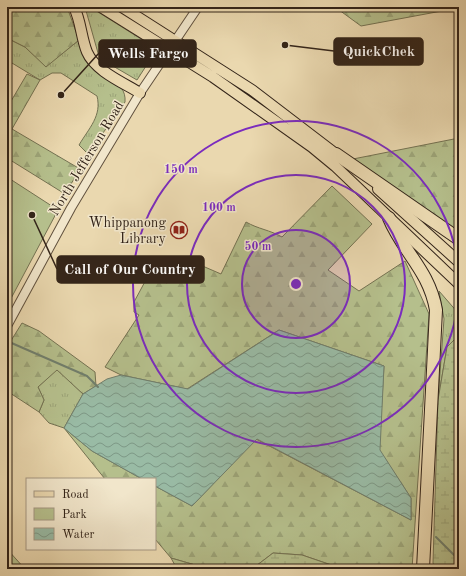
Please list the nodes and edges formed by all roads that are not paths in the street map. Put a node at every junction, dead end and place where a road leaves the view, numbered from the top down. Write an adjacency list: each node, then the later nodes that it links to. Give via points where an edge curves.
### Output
1 (74, 7): 8 (main road, via 91,59)
2 (102, 7): 7 (main road)
3 (122, 7): 6 (main road)
4 (129, 7): 6 (main road)
5 (198, 7): 7 (street, North Jefferson Road)
6 (158, 30): 7 (main road)
7 (173, 45): 8 (street, North Jefferson Road); 9 (main road, via 252,90); 10 (main road, via 335,166)
8 (140, 93): 14 (street, North Jefferson Road, via 56,234)
9 (336, 154): 11 (highway); 12 (main road)
10 (389, 218): 13 (main road); 15 (highway, via 425,277 436,310)
11 (459, 240)
12 (459, 262)
13 (459, 284)
14 (7, 326)
15 (422, 569)

